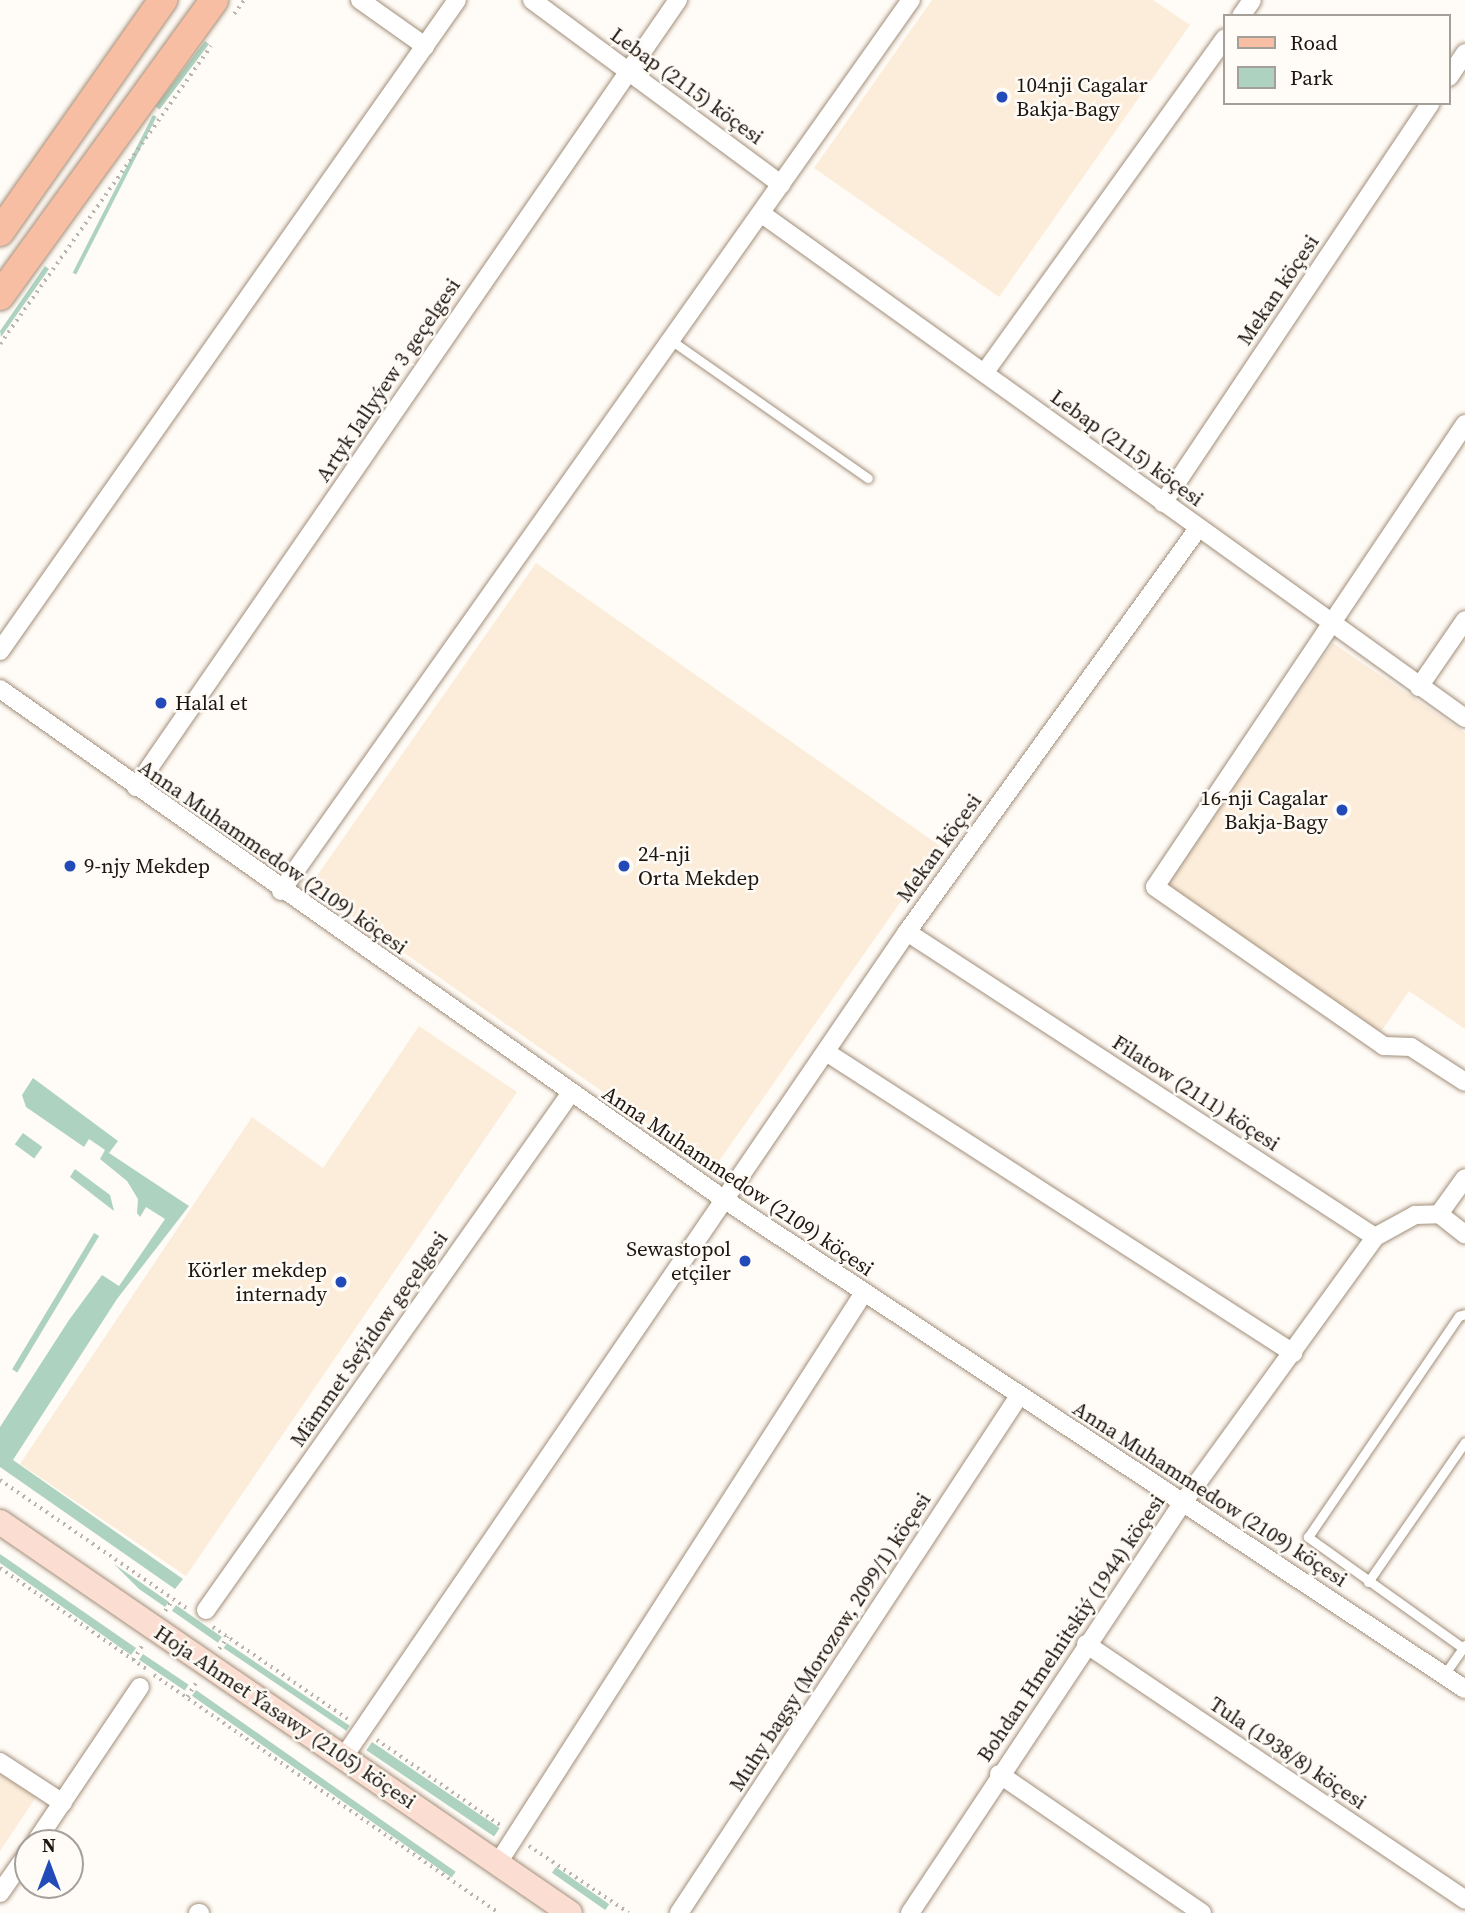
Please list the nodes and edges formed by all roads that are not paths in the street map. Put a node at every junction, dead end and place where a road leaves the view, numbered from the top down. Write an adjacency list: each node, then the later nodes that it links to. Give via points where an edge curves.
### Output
1 (163, 0): 16 (main road)
2 (360, 0): 9 (street)
3 (457, 0): 9 (street)
4 (532, 0): 11 (street, Lebap (2115) köçesi)
5 (678, 0): 11 (street, Artyk Jallyýew 3 geçelgesi)
6 (911, 0): 14 (street)
7 (221, 11): 17 (main road)
8 (1224, 39): 19 (street)
9 (425, 46): 26 (street)
10 (1465, 53): 12 (street)
11 (627, 71): 14 (street, Lebap (2115) köçesi); 30 (street, Artyk Jallyýew 3 geçelgesi)
12 (1451, 74)
13 (1430, 105): 22 (street, Mekan köçesi)
14 (781, 184): 15 (street)
15 (762, 214): 18 (street); 19 (street, Lebap (2115) köçesi)
16 (0, 232)
17 (0, 296)
18 (672, 341): 21 (lane); 31 (street)
19 (985, 372): 22 (street, Lebap (2115) köçesi)
20 (1465, 424): 25 (street)
21 (868, 478)
22 (1163, 503): 23 (street, Lebap (2115) köçesi)
23 (1198, 529): 25 (street, Lebap (2115) köçesi); 32 (street, Mekan köçesi)
24 (1465, 620): 27 (street)
25 (1328, 625): 27 (street, Lebap (2115) köçesi); 34 (street, via 1155,887 1384,1046 1411,1047)
26 (0, 651)
27 (1419, 687): 29 (street, Lebap (2115) köçesi)
28 (0, 689): 30 (street, Anna Muhammedow (2109) köçesi)
29 (1465, 718)
30 (136, 787): 31 (street, Anna Muhammedow (2109) köçesi)
31 (281, 891): 35 (street, Anna Muhammedow (2109) köçesi)
32 (907, 932): 33 (street, Mekan köçesi); 40 (street, Filatow (2111) köçesi)
33 (826, 1052): 37 (street, Mekan köçesi); 43 (street)
34 (1465, 1082)
35 (570, 1094): 37 (street, Anna Muhammedow (2109) köçesi); 49 (street, Mämmet Seýidow geçelgesi)
36 (1465, 1178): 38 (street)
37 (724, 1200): 41 (street, Anna Muhammedow (2109) köçesi); 55 (street, Mekan köçesi)
38 (1439, 1214): 39 (street); 40 (street, via 1415,1215 1392,1223)
39 (1465, 1234)
40 (1375, 1237): 43 (street, Bohdan Hmelnitskiý (1944) köçesi)
41 (863, 1294): 44 (street, Anna Muhammedow (2109) köçesi); 60 (street)
42 (1465, 1314): 48 (lane, via 1459,1316 1308,1531 1310,1541)
43 (1293, 1353): 46 (street, Bohdan Hmelnitskiý (1944) köçesi)
44 (1019, 1396): 46 (street, Anna Muhammedow (2109) köçesi); 65 (street, Muhy bagşy (Morozow, 2099/1) köçesi)
45 (1465, 1441): 48 (lane)
46 (1182, 1504): 50 (street, Bohdan Hmelnitskiý (1944) köçesi); 52 (street, Anna Muhammedow (2109) köçesi)
47 (0, 1522): 55 (street, Hoja Ahmet Ýasawy (2105) köçesi)
48 (1368, 1582): 51 (lane)
49 (202, 1616)
50 (1086, 1644): 57 (street, Bohdan Hmelnitskiý (1944) köçesi); 63 (street, Tula (1938/8) köçesi)
51 (1464, 1646): 52 (lane)
52 (1444, 1675): 54 (street, Anna Muhammedow (2109) köçesi)
53 (140, 1688): 58 (street)
54 (1465, 1689)
55 (345, 1755): 60 (street, Hoja Ahmet Ýasawy (2105) köçesi)
56 (0, 1762): 58 (street)
57 (999, 1774): 66 (street, Bohdan Hmelnitskiý (1944) köçesi); 67 (street)
58 (63, 1803): 59 (street)
59 (45, 1829)
60 (498, 1863): 64 (street, Hoja Ahmet Ýasawy (2105) köçesi)
61 (14, 1873): 62 (street)
62 (0, 1893)
63 (1465, 1900)
64 (570, 1913)
65 (679, 1913)
66 (910, 1913)
67 (1202, 1913)

